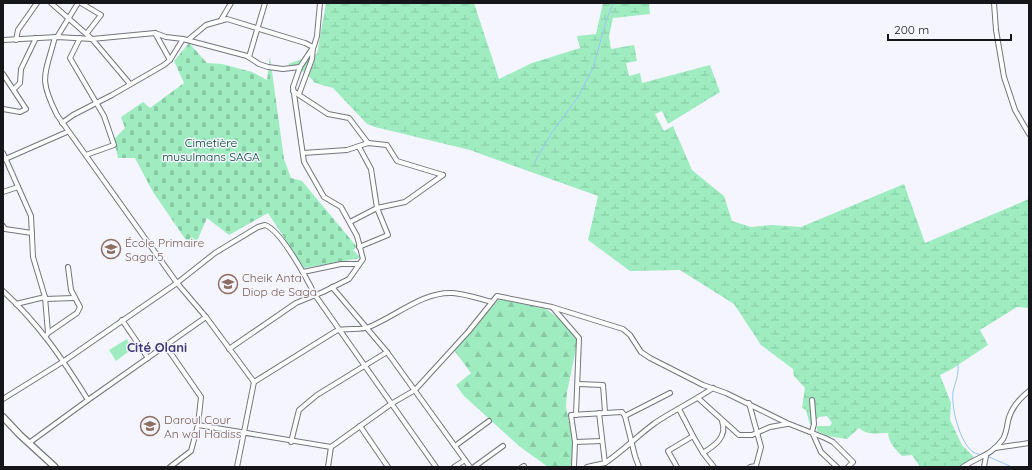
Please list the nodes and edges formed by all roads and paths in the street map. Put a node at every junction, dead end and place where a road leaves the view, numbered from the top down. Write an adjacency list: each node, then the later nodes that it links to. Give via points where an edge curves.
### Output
1 (37, 3): 21 (street, via 18,30)
2 (51, 3): 9 (street)
3 (78, 3): 10 (street)
4 (81, 3): 14 (street, via 101,15)
5 (231, 3): 11 (street)
6 (265, 3): 12 (street)
7 (320, 3): 23 (street, via 317,36)
8 (994, 3): 36 (street, via 1004,77 1015,110)
9 (56, 5): 10 (street)
10 (68, 19): 14 (street); 15 (street)
11 (220, 21): 12 (street, via 227,19); 22 (street, via 206,25)
12 (258, 29): 23 (street, via 296,39); 24 (street)
13 (155, 33): 18 (street); 19 (street); 25 (street)
14 (87, 34): 18 (street)
15 (56, 37): 16 (street); 17 (street); 34 (street, via 45,70 44,86)
16 (36, 38): 21 (street); 29 (street, via 22,65 20,83)
17 (80, 38): 18 (street); 32 (street, via 70,58)
18 (92, 39): 28 (street)
19 (183, 39): 22 (street); 25 (street)
20 (3, 40): 21 (street)
21 (16, 40)
22 (188, 40): 24 (street)
23 (313, 47): 26 (street); 31 (street, via 312,59)
24 (248, 58): 26 (street, via 276,68)
25 (170, 60): 28 (street)
26 (300, 67): 30 (street)
27 (3, 74): 29 (street)
28 (130, 84): 32 (street)
29 (14, 89): 33 (street, via 26,109 20,112)
30 (293, 91): 31 (street); 39 (street)
31 (299, 94): 37 (street, via 328,114 349,118)
32 (96, 103): 34 (street); 41 (street, via 107,123 114,145)
33 (3, 109)
34 (62, 123): 35 (street)
35 (67, 132): 41 (street); 42 (street)
36 (1029, 134)
37 (368, 143): 38 (street); 45 (street, via 387,145 397,161 443,175 405,202)
38 (359, 147): 39 (street); 45 (street, via 370,169)
39 (303, 152): 46 (street, via 304,162 316,185 324,196 341,207)
40 (3, 153): 42 (street)
41 (86, 155): 53 (street)
42 (4, 160): 43 (street)
43 (18, 187): 44 (street); 48 (street, via 32,216)
44 (3, 192)
45 (377, 208): 46 (street); 49 (street, via 388,234)
46 (350, 222): 49 (street)
47 (4, 228): 48 (street)
48 (32, 233): 57 (street, via 34,261)
49 (359, 247): 50 (street, via 363,256)
50 (358, 264): 52 (street, via 341,264); 54 (street, via 349,279)
51 (68, 267): 58 (street)
52 (302, 272): 53 (street, via 276,232 263,225 215,253); 56 (street)
53 (177, 283): 62 (street); 63 (street)
54 (332, 287): 56 (street); 64 (street)
55 (3, 291): 60 (street)
56 (315, 295): 65 (street); 68 (street, via 296,303)
57 (45, 298): 58 (street); 60 (street); 66 (street)
58 (74, 298): 66 (street, via 79,304 79,311)
59 (492, 302): 61 (street, via 497,296); 64 (street, via 453,293 436,294); 76 (street)
60 (16, 304): 66 (street)
61 (552, 307): 74 (street, via 579,338); 75 (street, via 623,329 630,334 641,352 691,380)
62 (206, 317): 67 (street); 68 (street)
63 (122, 320): 70 (street); 71 (street)
64 (367, 328): 65 (street); 69 (street)
65 (339, 330): 72 (street); 73 (street)
66 (47, 334): 71 (street)
67 (165, 345): 70 (street); 94 (street, via 201,397)
68 (229, 349): 73 (street)
69 (387, 352): 72 (street); 76 (street)
70 (148, 358): 81 (street)
71 (64, 361): 79 (street); 81 (street)
72 (364, 365): 83 (street); 101 (street, via 315,396 299,410)
73 (254, 382): 97 (street)
74 (578, 384): 86 (street, via 603,385); 88 (street)
75 (713, 388): 80 (street); 84 (street)
76 (415, 390): 83 (street); 106 (street)
77 (1029, 391): 109 (street, via 1019,399 1009,418 1004,437)
78 (670, 393): 89 (street)
79 (3, 398)
80 (698, 398): 85 (street); 92 (street)
81 (88, 400): 104 (street)
82 (812, 400): 96 (street)
83 (391, 404): 95 (street); 119 (street)
84 (749, 404): 93 (street); 98 (street)
85 (679, 409): 99 (street); 103 (street)
86 (605, 412): 87 (street); 89 (street, via 622,412)
87 (599, 413): 88 (street); 100 (street)
88 (576, 415): 102 (street, via 571,415)
89 (626, 416): 103 (street)
90 (3, 417): 104 (main road)
91 (489, 420): 106 (street)
92 (721, 421): 98 (street, via 739,435); 110 (street, via 724,430 720,441)
93 (787, 424): 96 (street); 98 (street, via 770,427)
94 (198, 425): 97 (street); 115 (street, via 191,451)
95 (360, 426): 108 (street); 118 (street)
96 (812, 432): 129 (street, via 821,452); 130 (street, via 833,442 853,462)
97 (244, 433): 101 (street); 116 (street)
98 (757, 433): 128 (street, via 761,447 756,466)
99 (693, 436): 110 (street); 126 (street, via 668,451)
100 (602, 441): 102 (street); 113 (street)
101 (291, 442): 108 (street)
102 (575, 442): 123 (street)
103 (631, 442): 113 (street); 125 (street)
104 (29, 443): 114 (main road)
105 (1029, 443): 109 (street)
106 (455, 446): 112 (street)
107 (503, 446): 122 (street)
108 (331, 447): 117 (street)
109 (995, 448): 111 (street)
110 (703, 453): 127 (street)
111 (986, 456): 131 (street); 132 (street)
112 (465, 460): 120 (street); 121 (street)
113 (605, 463): 124 (street)
114 (55, 467)
115 (170, 467)
116 (237, 467)
117 (328, 467)
118 (388, 467)
119 (436, 467)
120 (454, 467)
121 (470, 467)
122 (474, 467)
123 (574, 467)
124 (587, 467)
125 (639, 467)
126 (677, 467)
127 (714, 467)
128 (750, 467)
129 (837, 467)
130 (848, 467)
131 (963, 467)
132 (984, 467)

